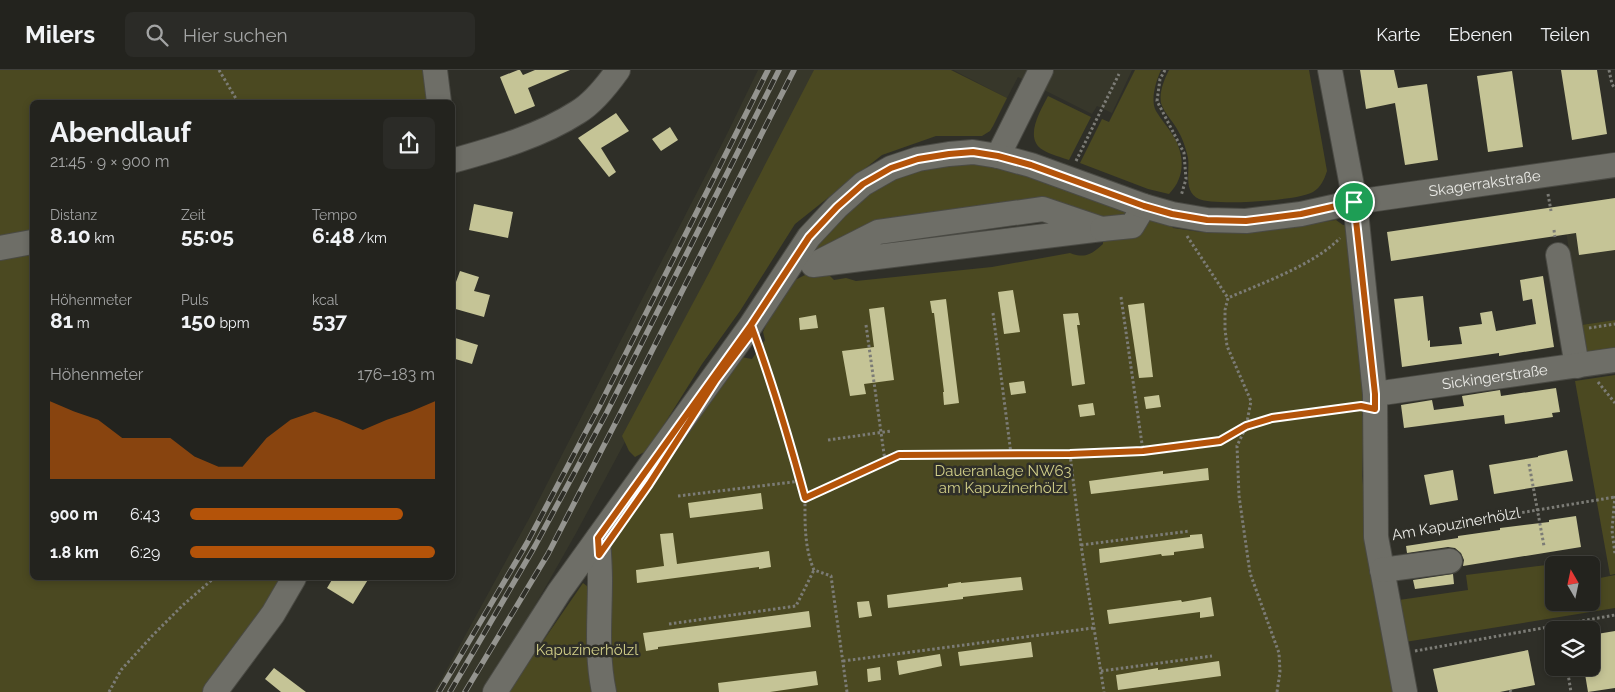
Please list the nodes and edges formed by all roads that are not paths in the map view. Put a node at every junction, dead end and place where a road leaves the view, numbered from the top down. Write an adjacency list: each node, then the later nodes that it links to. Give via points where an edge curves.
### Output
1 (435, 70): 5 (street)
2 (618, 70): 7 (street, via 580,111 544,131)
3 (1041, 70): 6 (street)
4 (1330, 70): 9 (street, Am Kapuzinerhölzl)
5 (439, 100)
6 (998, 156): 10 (street, Skagerrakstraße); 14 (street, Skagerrakstraße, via 973,152 949,154 891,168 863,184 837,207 809,237)
7 (455, 160)
8 (1615, 165): 9 (street, Skagerrakstraße)
9 (1354, 202): 10 (street, Skagerrakstraße, via 1301,214 1246,221 1207,220); 17 (street, Am Kapuzinerhölzl)
10 (1144, 206): 14 (street, via 1132,226 1102,229 1043,210 878,232 813,265)
11 (30, 242): 12 (street)
12 (0, 248)
13 (1558, 255): 16 (street)
14 (788, 269): 18 (street, Skagerrakstraße)
15 (1615, 360): 16 (street, Sickingerstraße)
16 (1577, 366): 17 (street, Sickingerstraße)
17 (1375, 402): 20 (street, Am Kapuzinerhölzl, via 1376,537)
18 (598, 538): 23 (street, Skagerrakstraße); 24 (street, via 598,631)
19 (1450, 561): 20 (street)
20 (1382, 570): 25 (street, Am Kapuzinerhölzl)
21 (293, 580): 22 (street, via 273,614)
22 (215, 692)
23 (495, 692)
24 (604, 692)
25 (1405, 692)

